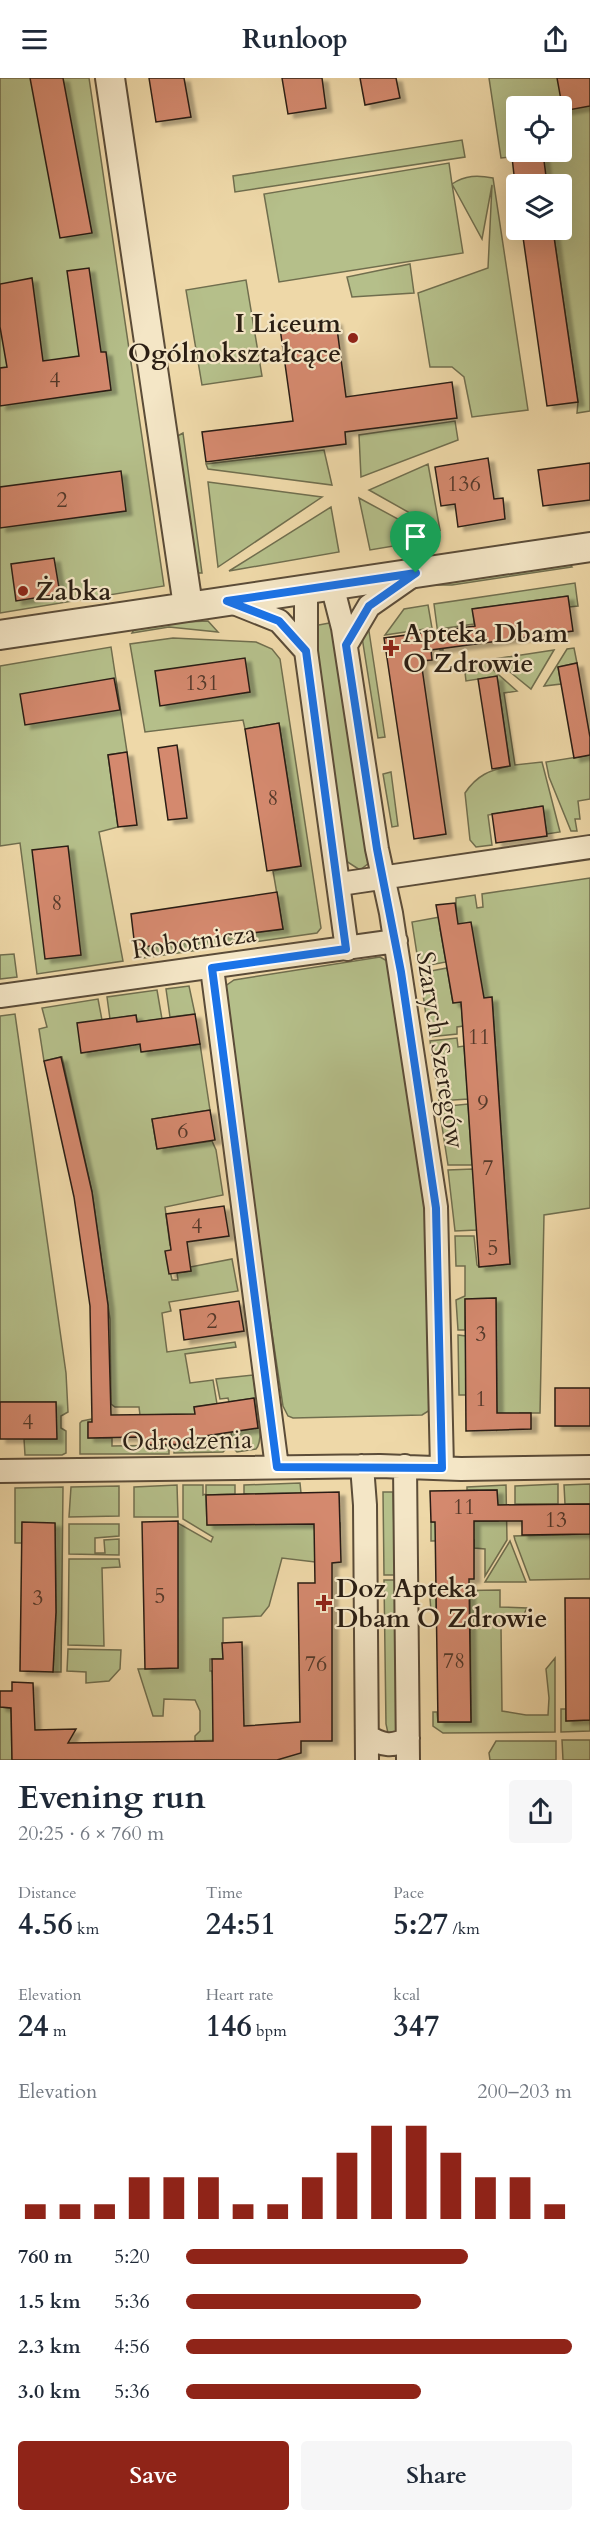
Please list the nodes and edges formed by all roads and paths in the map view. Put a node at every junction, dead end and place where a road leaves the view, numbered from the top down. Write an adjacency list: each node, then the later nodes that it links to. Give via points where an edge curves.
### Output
1 (110, 78): 6 (street)
2 (590, 547): 3 (street)
3 (416, 573): 4 (street); 8 (street, via 369,606)
4 (319, 587): 5 (street); 8 (street, Szarych Szeregów); 9 (street)
5 (227, 601): 6 (street); 9 (street, via 279,621)
6 (188, 606): 7 (street)
7 (0, 635)
8 (346, 645): 11 (street, Szarych Szeregów)
9 (306, 651): 12 (street)
10 (590, 847): 11 (street)
11 (383, 878): 12 (street); 13 (street, Szarych Szeregów)
12 (340, 884): 14 (street)
13 (396, 941): 14 (street, Robotnicza); 21 (street, Szarych Szeregów, via 436,1208)
14 (346, 949): 15 (street, Robotnicza)
15 (212, 968): 16 (street, Robotnicza); 19 (street)
16 (0, 996)
17 (362, 1466): 18 (street, Odrodzenia); 19 (street, Odrodzenia); 23 (street)
18 (405, 1466): 21 (street, Odrodzenia); 24 (street)
19 (277, 1467): 22 (street, Odrodzenia)
20 (590, 1467): 21 (street, Odrodzenia)
21 (442, 1468)
22 (0, 1471)
23 (367, 1736): 24 (street, via 383,1745); 25 (street)
24 (408, 1749)
25 (367, 1760)

